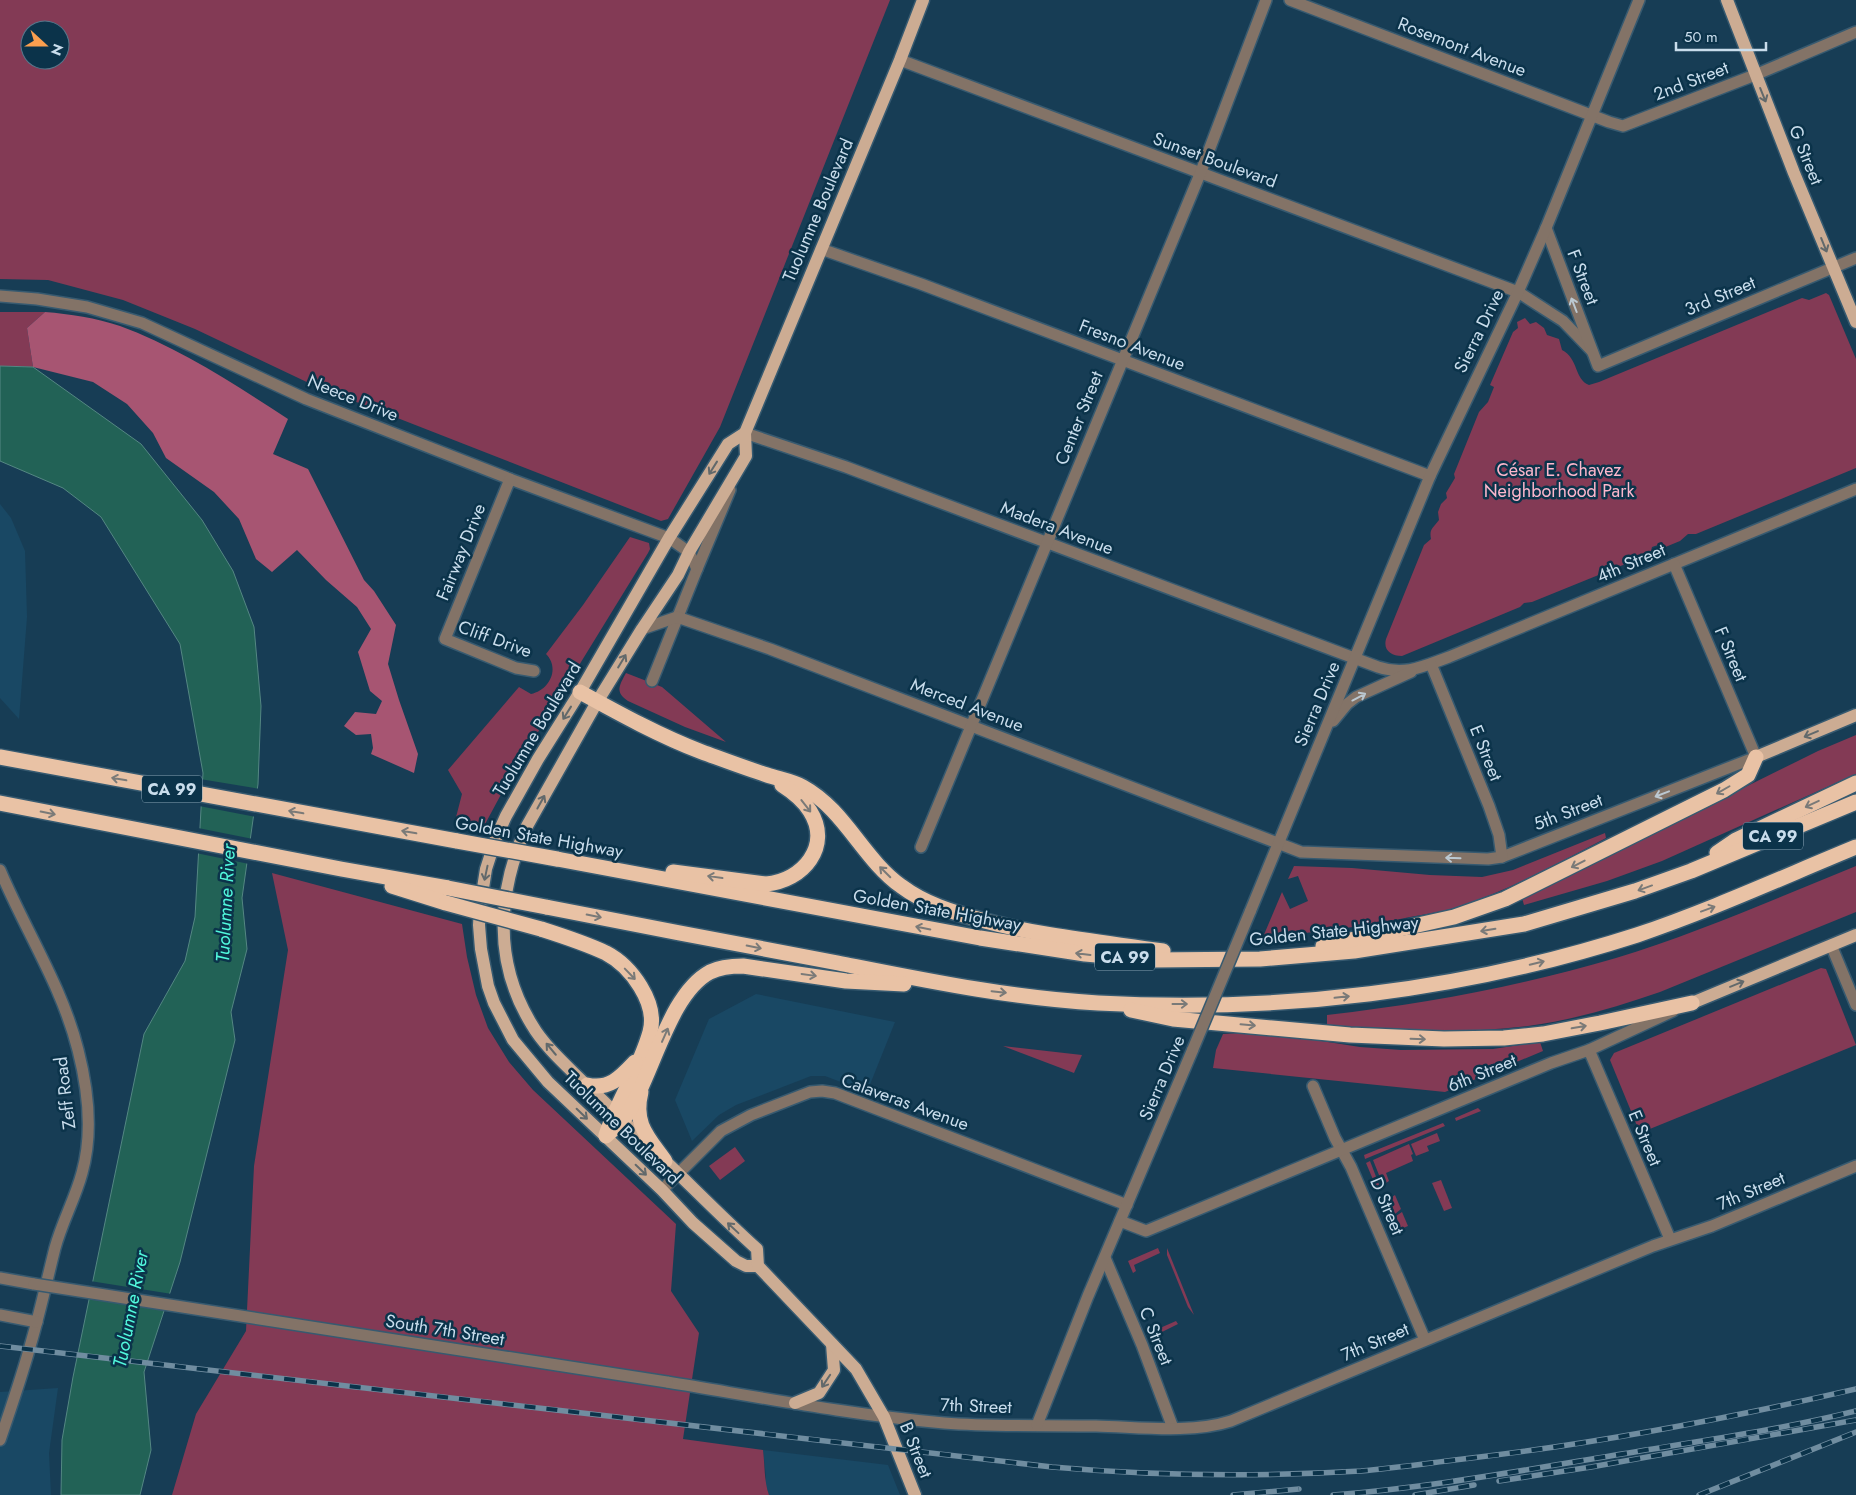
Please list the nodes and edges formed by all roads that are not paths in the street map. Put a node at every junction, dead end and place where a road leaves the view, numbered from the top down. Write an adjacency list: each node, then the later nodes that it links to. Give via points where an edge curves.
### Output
1 (923, 0): 7 (main road, Tuolumne Boulevard)
2 (1266, 0): 10 (street, Center Street)
3 (1290, 0): 9 (street, Rosemont Avenue)
4 (1639, 0): 9 (street, Sierra Drive)
5 (1727, 0): 8 (main road, G Street)
6 (1856, 32): 8 (street, 2nd Street)
7 (900, 60): 10 (street, Sunset Boulevard); 12 (main road, Tuolumne Boulevard)
8 (1755, 75): 9 (street, 2nd Street, via 1623,126); 14 (main road, G Street, one-way to 14)
9 (1592, 115): 11 (street, Sierra Drive)
10 (1200, 174): 15 (street, Sunset Boulevard); 19 (street, Center Street)
11 (1546, 228): 15 (street, Sierra Drive); 18 (street, F Street, one-way to 11)
12 (821, 248): 19 (street, Fresno Avenue); 21 (main road, Tuolumne Boulevard)
13 (1856, 258): 14 (street, 3rd Street)
14 (1833, 268): 17 (main road, G Street); 20 (street, 3rd Street)
15 (1518, 292): 18 (street, via 1553,313); 23 (street, Sierra Drive)
16 (0, 296): 24 (street, Neece Drive, via 87,306 142,323 306,399)
17 (1856, 322)
18 (1592, 351): 20 (street, F Street)
19 (1122, 360): 23 (street, Fresno Avenue); 27 (street, Center Street)
20 (1598, 366)
21 (745, 433): 22 (main road, Tuolumne Boulevard, via 746,456); 26 (main road, Tuolumne Boulevard, one-way to 26, via 728,444); 27 (street, Madera Avenue, via 846,467)
22 (738, 469): 28 (main road, Tuolumne Boulevard); 30 (street, Tuolumne Boulevard)
23 (1430, 476): 34 (street, Sierra Drive)
24 (510, 479): 26 (street, Neece Drive); 33 (street, Fairway Drive)
25 (1856, 488): 29 (street, 4th Street)
26 (670, 538): 28 (street, Neece Drive); 39 (main road, Tuolumne Boulevard)
27 (1047, 543): 34 (street, Madera Avenue); 42 (street, Center Street)
28 (689, 552): 30 (street); 32 (main road, Tuolumne Boulevard, via 678,575)
29 (1674, 564): 35 (street, 4th Street); 45 (street, F Street)
30 (697, 569): 31 (street, Tuolumne Boulevard)
31 (678, 618): 32 (street); 38 (street, Tuolumne Boulevard); 42 (street, Merced Avenue)
32 (642, 629): 40 (main road, Tuolumne Boulevard, one-way to 32)
33 (445, 639): 37 (street, Cliff Drive, via 516,668)
34 (1355, 657): 36 (street, 4th Street, via 1389,670); 43 (street, Sierra Drive)
35 (1431, 664): 36 (street, 4th Street); 53 (street, E Street, via 1489,806 1499,835)
36 (1419, 668): 43 (street, 4th Street, one-way to 36, via 1356,697)
37 (534, 671)
38 (652, 681)
39 (580, 692): 40 (highway); 71 (main road, Tuolumne Boulevard, one-way to 71, via 538,759 496,838 486,869 479,925 488,986 512,1040 548,1082)
40 (597, 702): 46 (highway, via 648,729); 68 (main road, Tuolumne Boulevard, one-way to 40, via 532,1027 511,980 503,917 509,874 527,826)
41 (1856, 714): 45 (main road, 5th Street, one-way to 45)
42 (971, 726): 50 (street, Merced Avenue); 51 (street, Center Street)
43 (1325, 730): 50 (street, Sierra Drive)
44 (0, 757): 54 (highway, Golden State Highway / CA 99, one-way to 44, bridge)
45 (1756, 757): 53 (street, 5th Street, one-way to 53); 60 (highway, one-way to 60, via 1748,775 1724,790 1505,899 1454,917)
46 (768, 776): 54 (highway, one-way to 54, via 795,794 810,811 817,830 816,849 805,867 779,883); 61 (highway, one-way to 46, via 1001,925 918,898 884,871 817,796 801,786)
47 (1856, 783): 57 (highway, one-way to 57, via 1736,840)
48 (1856, 802): 57 (highway, Golden State Highway / CA 99)
49 (0, 804): 55 (highway, CA 99, one-way to 55)
50 (1278, 842): 53 (street, 5th Street, one-way to 50, via 1471,859 1301,852); 77 (street, Sierra Drive, bridge)
51 (921, 847)
52 (1856, 847): 63 (highway, CA 99, one-way to 52, via 1268,1004 1346,997 1460,980 1639,934 1716,906)
53 (1502, 857)
54 (557, 859): 61 (highway, Golden State Highway / CA 99, one-way to 54, via 1153,960 1085,954 980,938)
55 (341, 869): 62 (highway, CA 99, one-way to 62, bridge); 67 (highway, one-way to 67, bridge, via 541,929 608,954 635,979 644,993 652,1017)
56 (0, 870): 84 (street, Zeff Road, via 69,1021 87,1103 87,1152 82,1174 58,1239)
57 (1691, 871): 60 (highway, Golden State Highway / CA 99, one-way to 60, via 1635,892 1524,924 1363,950)
58 (1856, 935): 59 (main road, 6th Street)
59 (1831, 945): 64 (main road, 6th Street, one-way to 59); 65 (street)
60 (1260, 959): 61 (highway, Golden State Highway / CA 99)
61 (1215, 960)
62 (966, 988): 63 (highway, CA 99, one-way to 63); 67 (highway, one-way to 62, via 688,990 710,972 728,966 846,981)
63 (1096, 1003): 64 (highway, one-way to 64, via 1173,1019 1359,1036 1444,1040 1543,1034)
64 (1692, 1003): 66 (street, 6th Street)
65 (1856, 1006)
66 (1589, 1050): 72 (street, 6th Street); 79 (street, E Street)
67 (646, 1061): 68 (highway, via 606,1086); 70 (highway); 73 (highway, via 638,1110 642,1128)
68 (586, 1085): 70 (main road, Tuolumne Boulevard)
69 (1313, 1086): 72 (street, D Street)
70 (618, 1117): 71 (highway); 73 (main road, Tuolumne Boulevard)
71 (606, 1136): 76 (main road, Tuolumne Boulevard, one-way to 76)
72 (1342, 1150): 78 (street, 6th Street, via 1146,1231); 85 (street, D Street)
73 (665, 1161): 75 (main road, Tuolumne Boulevard)
74 (1856, 1166): 79 (street, 7th Street, via 1712,1226)
75 (679, 1174): 76 (street, Calaveras Avenue); 77 (street, Calaveras Avenue, via 721,1131 810,1092 822,1091 835,1093); 81 (main road, Tuolumne Boulevard, one-way to 75, via 756,1250)
76 (662, 1190): 81 (main road, Tuolumne Boulevard, via 736,1261 746,1266)
77 (1127, 1205): 78 (street, Sierra Drive)
78 (1120, 1221): 80 (street, Sierra Drive)
79 (1670, 1239): 85 (street, 7th Street)
80 (1105, 1258): 89 (street, Sierra Drive); 90 (street, C Street)
81 (758, 1266): 86 (main road, Tuolumne Boulevard)
82 (0, 1278): 87 (street, South 7th Street, bridge)
83 (0, 1315): 84 (street)
84 (37, 1322): 91 (street, Zeff Road)
85 (1425, 1340): 90 (street, 7th Street, via 1232,1421)
86 (832, 1344): 87 (main road, one-way to 87, via 834,1370 819,1393); 88 (main road, Tuolumne Boulevard, via 856,1369)
87 (795, 1403): 88 (street, South 7th Street)
88 (884, 1417): 89 (street, 7th Street, via 994,1426); 92 (main road, B Street)
89 (1037, 1425): 90 (street, 7th Street)
90 (1173, 1428)
91 (0, 1440)
92 (915, 1495)

